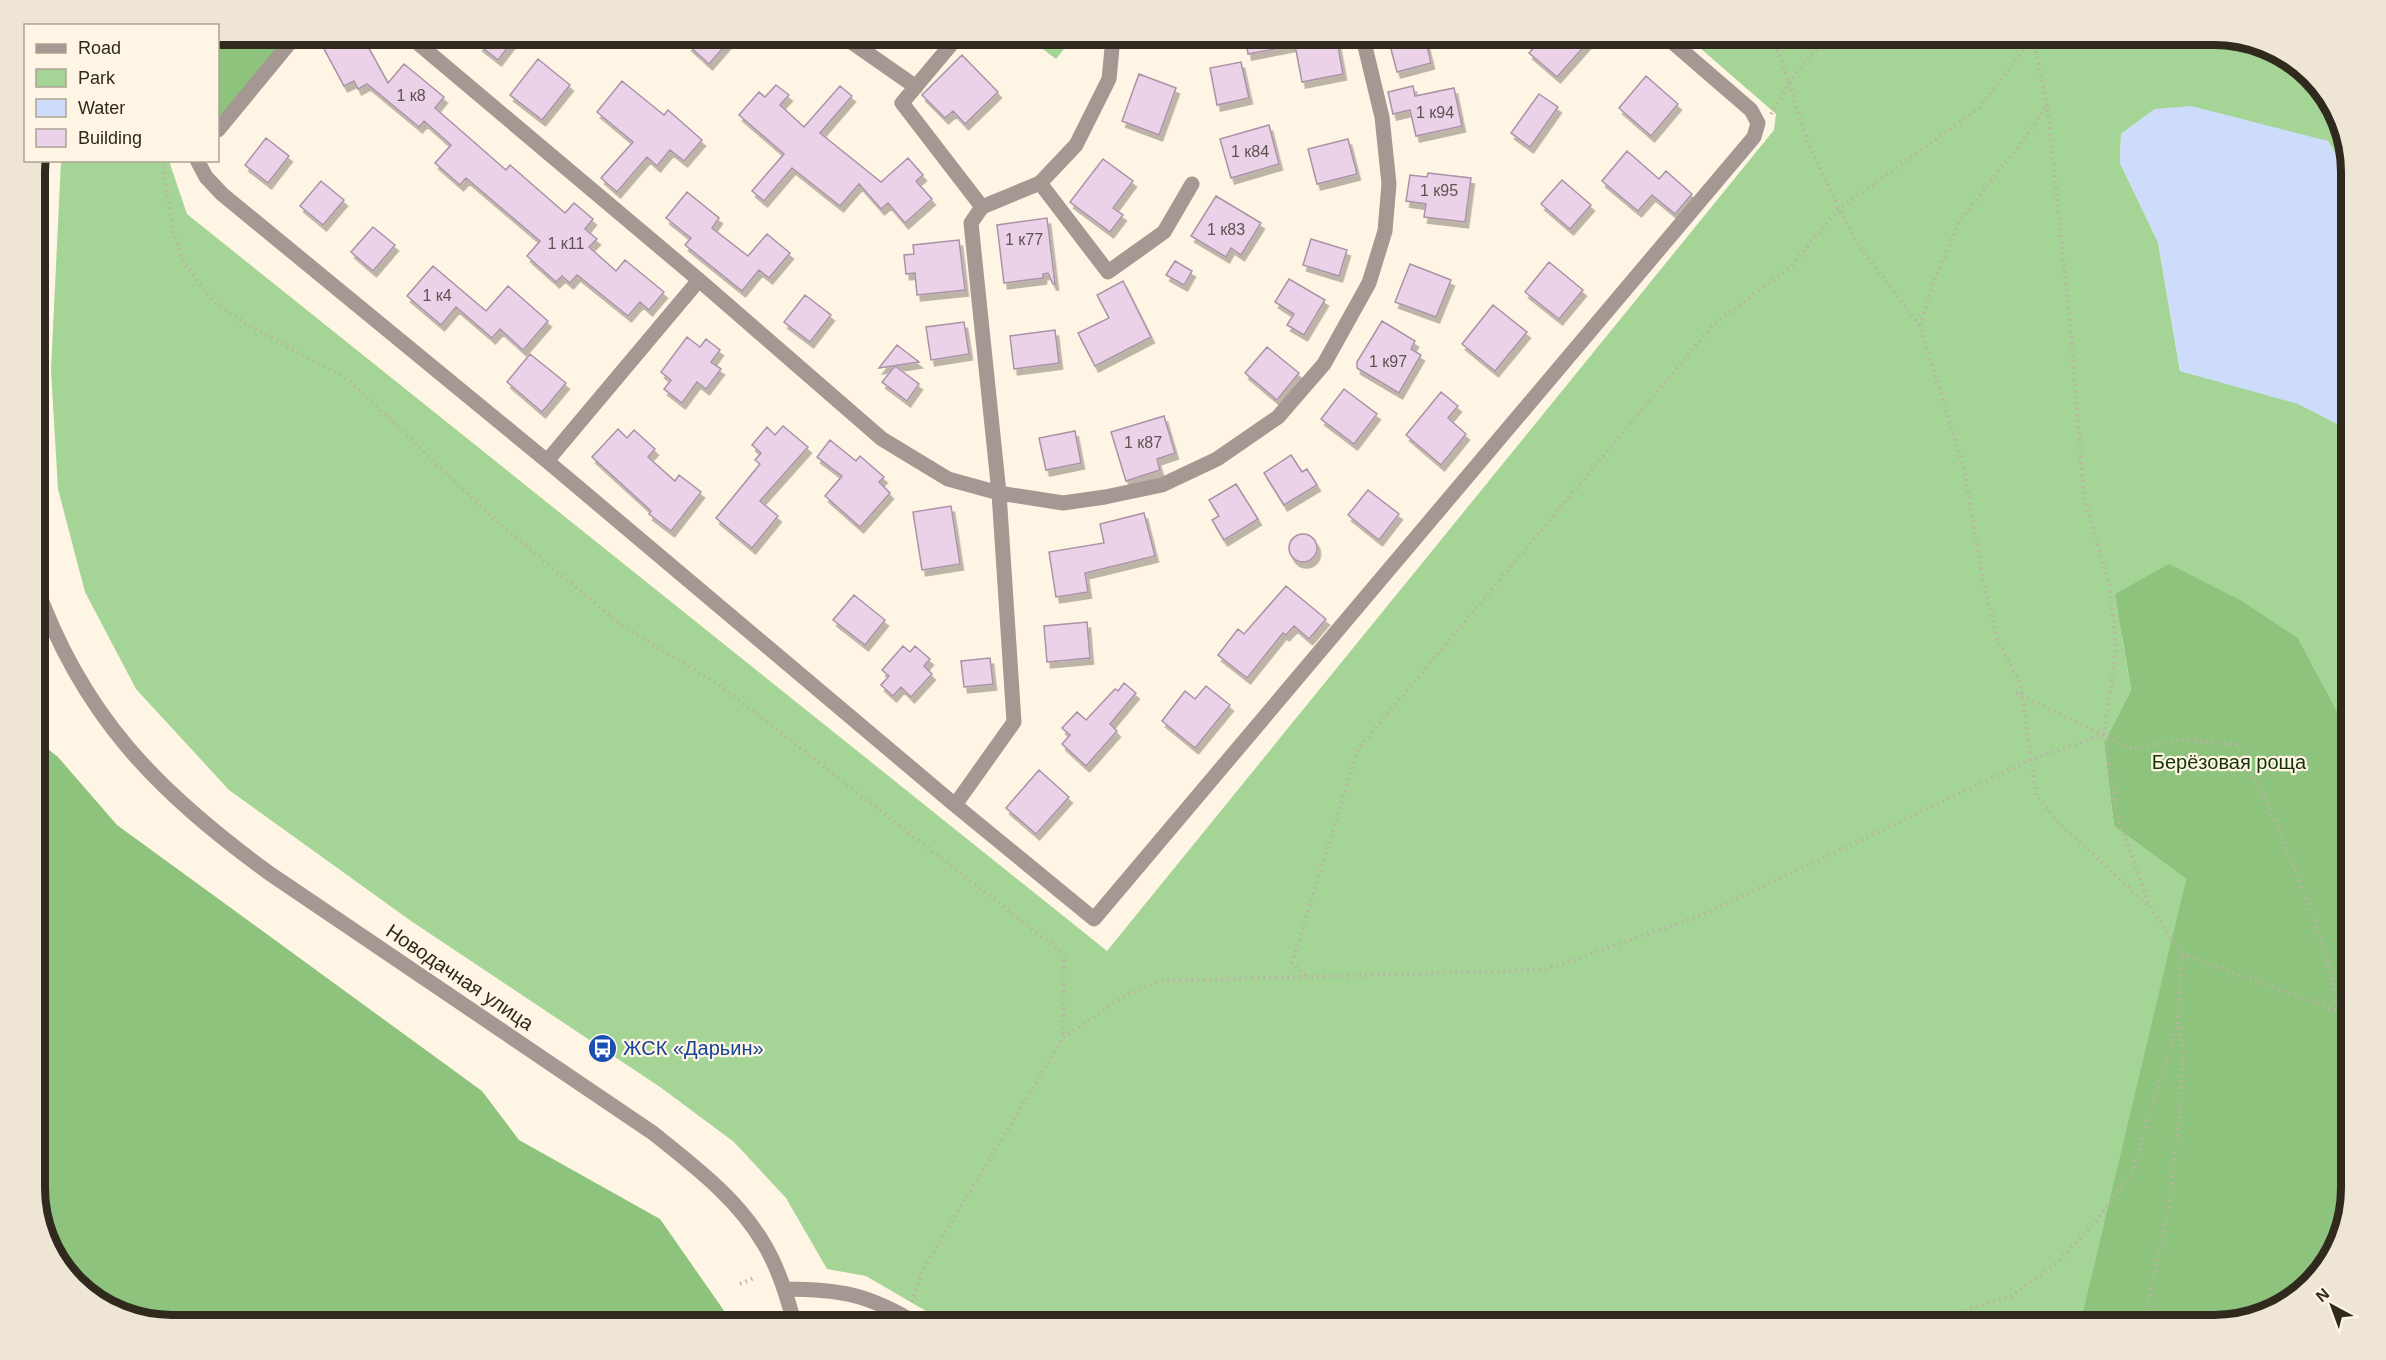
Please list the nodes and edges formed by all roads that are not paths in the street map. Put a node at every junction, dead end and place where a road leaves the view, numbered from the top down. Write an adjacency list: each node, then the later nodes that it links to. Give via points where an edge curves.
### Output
1 (288, 45): 9 (street)
2 (420, 45): 14 (street)
3 (856, 45): 8 (street)
4 (951, 45): 8 (street)
5 (1111, 45): 11 (street, via 1109,80 1076,145)
6 (1365, 45): 16 (street, via 1382,117 1389,184 1385,231 1370,283 1324,364 1278,417 1216,459 1162,485 1063,502)
7 (1676, 45): 18 (street, via 1751,110 1758,123 1754,137 1094,920)
8 (916, 87): 13 (street, via 902,103)
9 (219, 129)
10 (198, 162): 15 (street, via 222,194)
11 (1040, 183): 12 (street, via 1108,272 1164,232); 13 (street)
12 (1192, 184)
13 (982, 207): 16 (street, via 971,223)
14 (699, 280): 15 (street); 16 (street, via 882,440 948,479)
15 (547, 461): 18 (street)
16 (999, 493): 18 (street, via 1014,722)
17 (45, 611): 19 (street, Новодачная улица, via 83,688 126,748 189,812 269,873 662,1140 704,1173 764,1243)
18 (954, 805)
19 (785, 1289): 20 (street, Новодачная улица); 21 (street, via 825,1289 864,1297)
20 (792, 1315)
21 (899, 1315)

